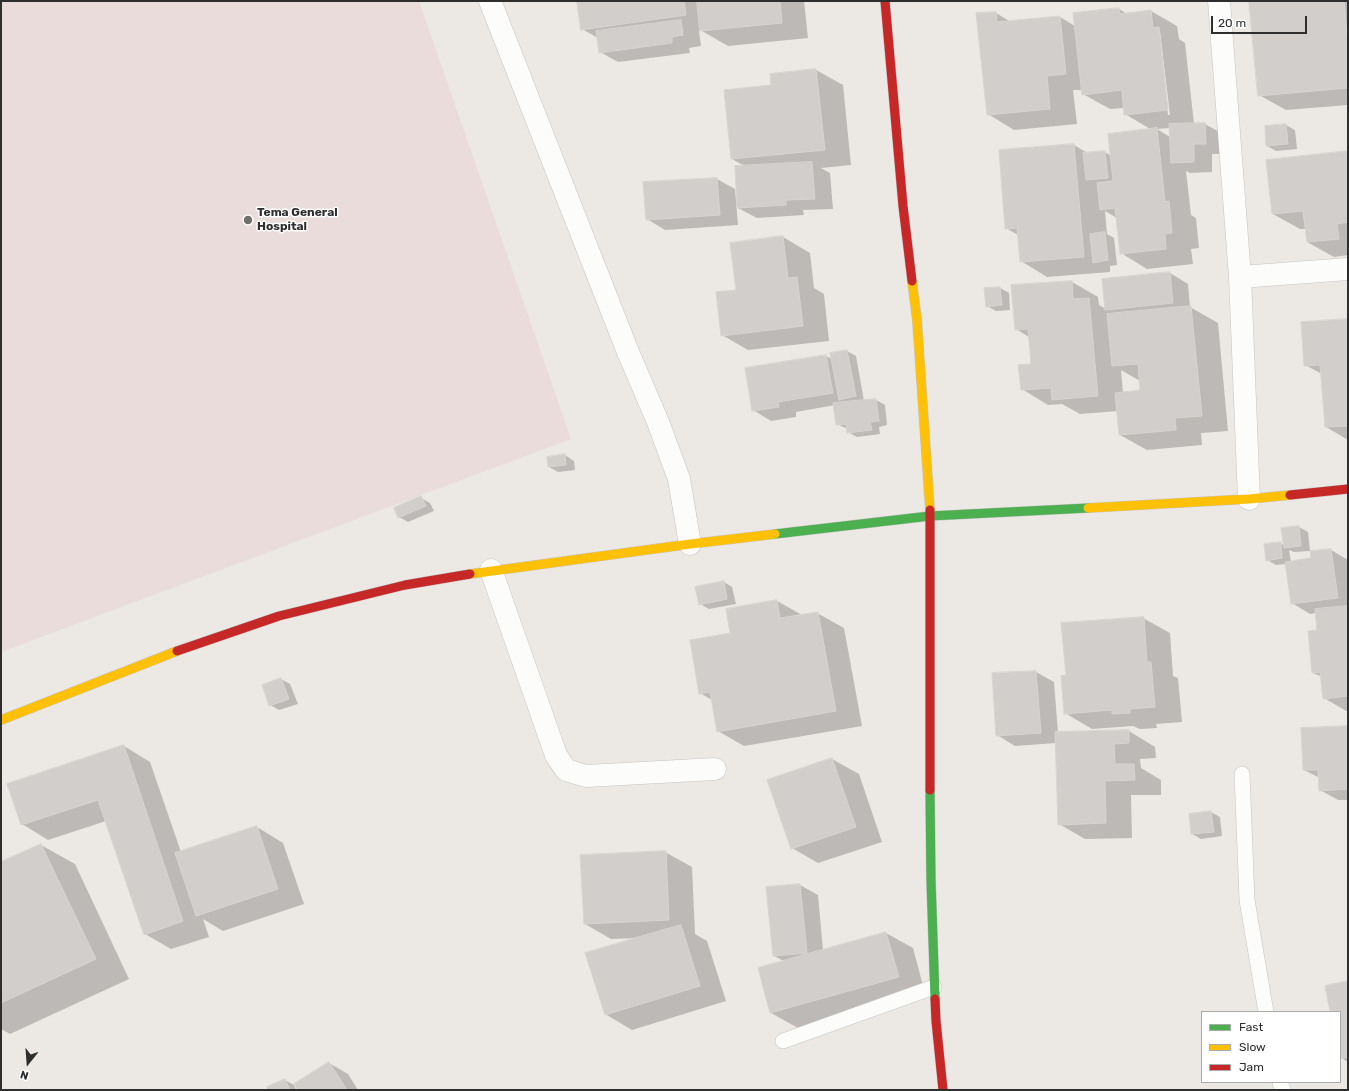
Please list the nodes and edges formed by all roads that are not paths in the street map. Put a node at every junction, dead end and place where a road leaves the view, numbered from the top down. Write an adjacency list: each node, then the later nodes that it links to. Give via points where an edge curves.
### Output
1 (490, 1): 9 (street, via 679,478)
2 (885, 1): 8 (street, via 903,206 917,320)
3 (1219, 1): 5 (street)
4 (1348, 269): 5 (street)
5 (1240, 278): 7 (street)
6 (1348, 489): 7 (street)
7 (1249, 499): 8 (street)
8 (930, 516): 9 (street); 14 (street, via 930,866)
9 (690, 544): 10 (street)
10 (491, 570): 11 (street, via 406,585 279,616 158,658); 12 (street, via 556,755 566,770 586,776)
11 (1, 720)
12 (715, 769)
13 (1242, 774): 15 (lane, via 1247,900)
14 (934, 987): 16 (lane); 17 (street)
15 (1266, 1011)
16 (783, 1041)
17 (943, 1090)

